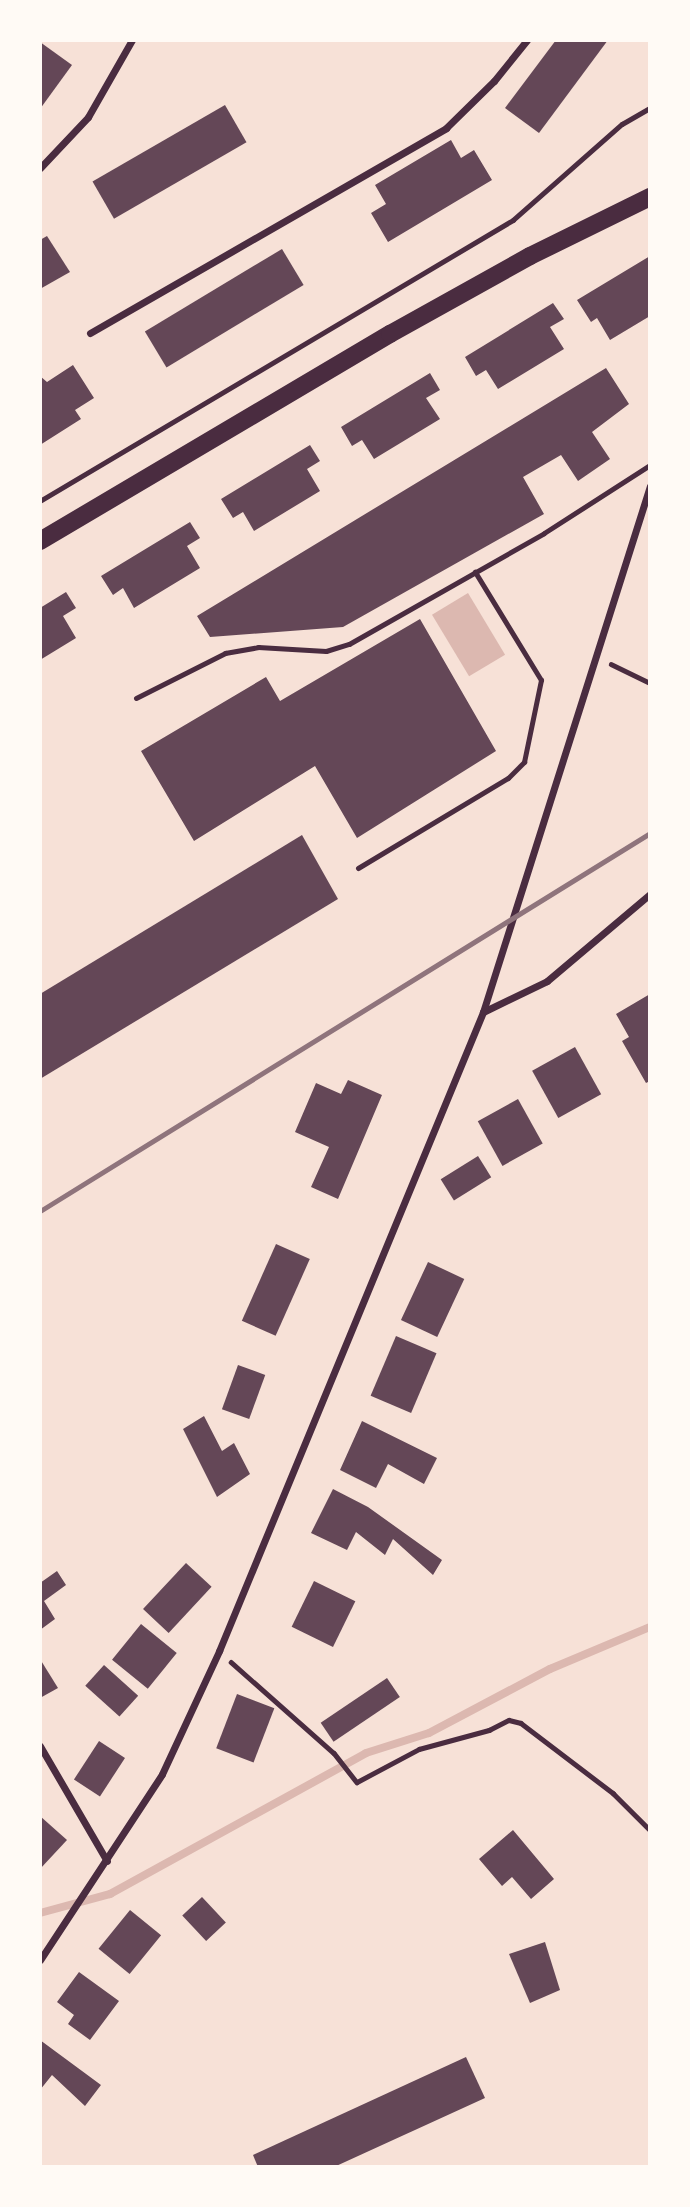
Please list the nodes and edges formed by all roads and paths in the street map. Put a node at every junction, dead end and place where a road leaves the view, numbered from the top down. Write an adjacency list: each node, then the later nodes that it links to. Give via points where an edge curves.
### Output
1 (132, 40): 4 (street, via 88,117)
2 (527, 40): 6 (street, via 446,128)
3 (650, 108): 9 (path, via 622,124 513,220)
4 (40, 169)
5 (650, 197): 10 (main road, via 530,256 390,334)
6 (90, 333)
7 (650, 465): 11 (lane)
8 (650, 486): 12 (street)
9 (40, 501)
10 (40, 541)
11 (475, 572): 14 (lane, via 349,644 326,651 258,647 225,653); 15 (lane, via 541,680 524,762 508,778)
12 (595, 654): 13 (path); 17 (street, via 534,862)
13 (650, 683)
14 (136, 698)
15 (358, 868)
16 (650, 894): 17 (street, via 547,981)
17 (483, 1012): 18 (street)
18 (219, 1651): 20 (path, via 334,1753 358,1783 419,1749 509,1720 521,1723 613,1793); 21 (street, via 162,1774)
19 (40, 1746): 21 (street)
20 (650, 1830)
21 (107, 1861): 22 (street)
22 (40, 1960)

